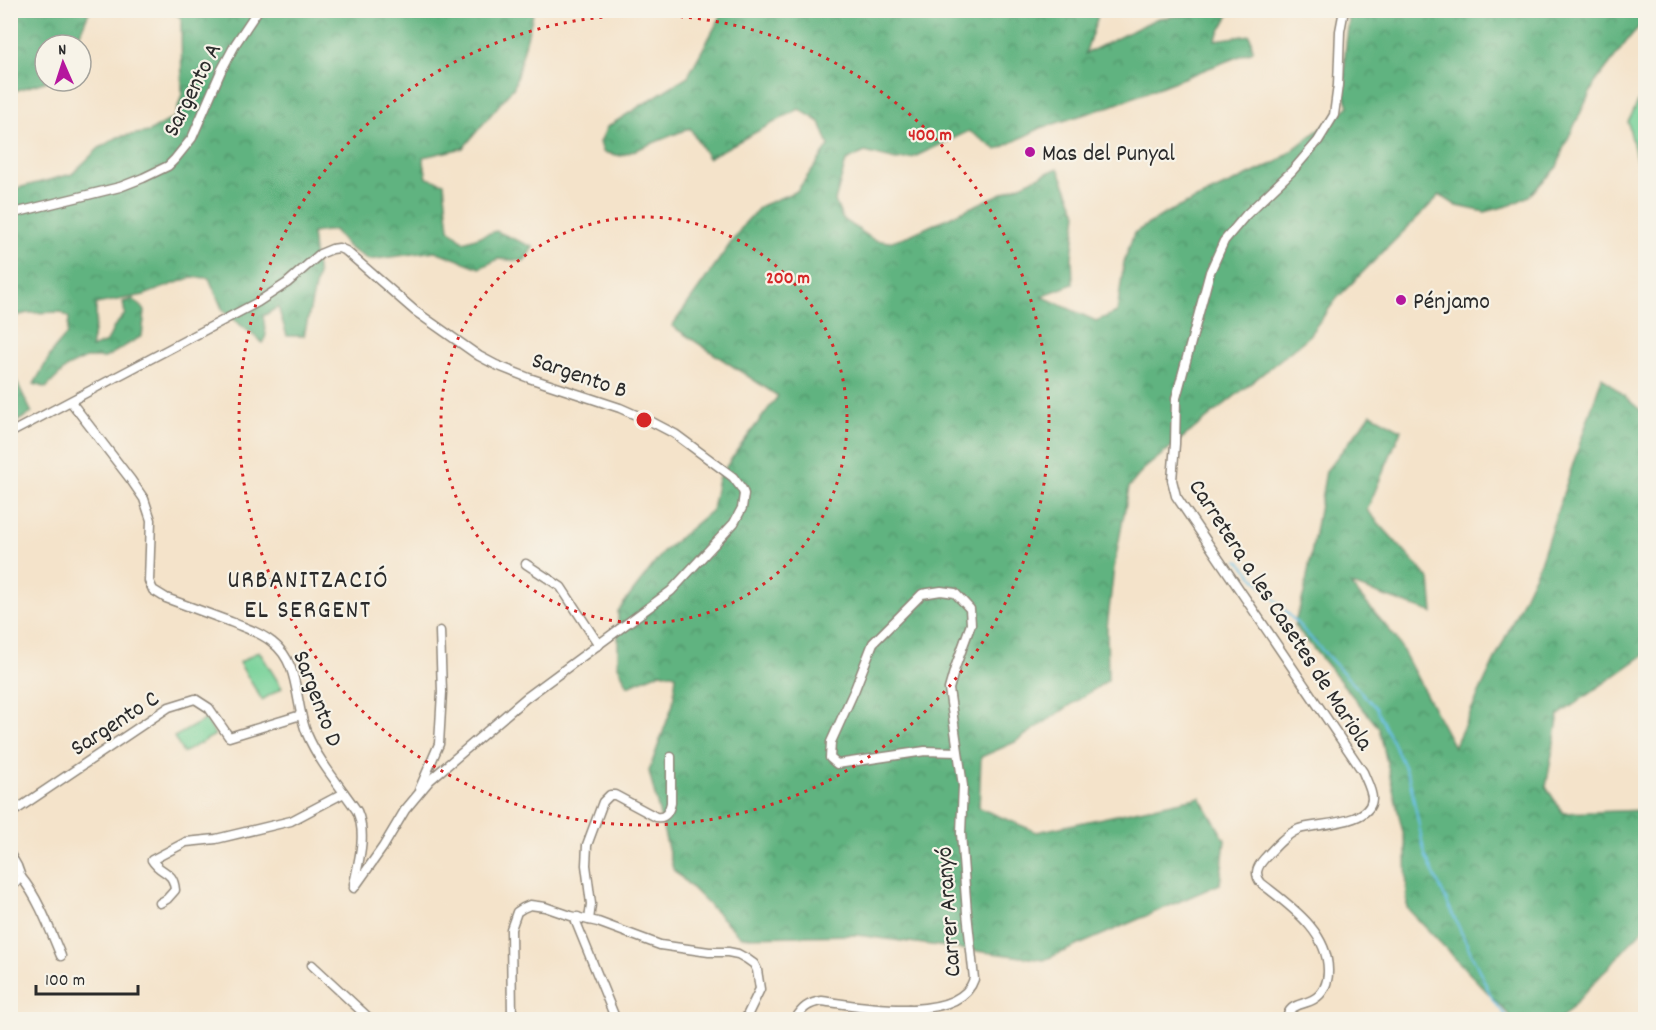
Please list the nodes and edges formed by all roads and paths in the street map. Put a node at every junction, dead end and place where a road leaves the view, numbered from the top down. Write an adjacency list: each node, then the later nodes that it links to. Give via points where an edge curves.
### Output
1 (258, 10): 3 (street, Sargento A, via 221,71 192,138 168,166 120,187)
2 (1344, 10): 31 (street, Carretera a les Casetes de Mariola, via 1334,115 1293,170 1224,241 1210,272 1176,398 1172,480 1176,496 1363,772 1371,791 1370,806 1360,816 1291,834 1271,851 1257,872 1261,883 1312,928 1329,963 1322,992 1315,999 1290,1008)
3 (10, 214)
4 (71, 402): 5 (street, Sargento B); 8 (street, Sargento B, via 277,291 320,254 339,248 346,251 415,311 480,356 654,423 694,447 733,477 742,489 742,508 726,532 664,597); 9 (street, Sargento D, via 147,506 151,520 149,581 153,590 273,642 291,666)
5 (10, 433)
6 (526, 564): 8 (street, via 561,587)
7 (440, 631): 13 (street, via 439,744)
8 (599, 645): 13 (street, Sargento B, via 526,698)
9 (300, 715): 12 (street, Sargento D, via 315,750); 14 (street, Sargento C, via 229,737 209,708 195,699 169,707)
10 (958, 752): 10 (street, Carrer Aranyó, via 925,752 837,765 830,758 831,742 873,643 922,594 955,593 970,609 971,624 949,689); 24 (street, Carrer Aranyó, via 974,979 964,994 952,1002)
11 (671, 757): 21 (street, via 671,803 665,816 656,817 615,795 603,802 586,851)
12 (344, 793): 17 (street, Sargento D, via 357,811 362,827); 19 (street, via 291,821 186,842 152,860 174,881 175,890)
13 (418, 794): 17 (street, Sargento B)
14 (10, 814)
15 (10, 855): 16 (street)
16 (21, 877): 18 (street); 22 (street)
17 (354, 888)
18 (10, 889)
19 (160, 903)
20 (574, 916): 21 (street); 26 (street, via 545,907 530,906 517,912 511,929); 27 (street)
21 (589, 920): 28 (street, via 660,945 728,952 747,959 757,970 760,989)
22 (61, 956)
23 (312, 965): 25 (street)
24 (909, 1010): 29 (street, Carrer Aranyó, via 822,1001 807,1005); 30 (street)
25 (371, 1020)
26 (512, 1020)
27 (616, 1020)
28 (745, 1020)
29 (795, 1020)
30 (910, 1020)
31 (1287, 1020)

